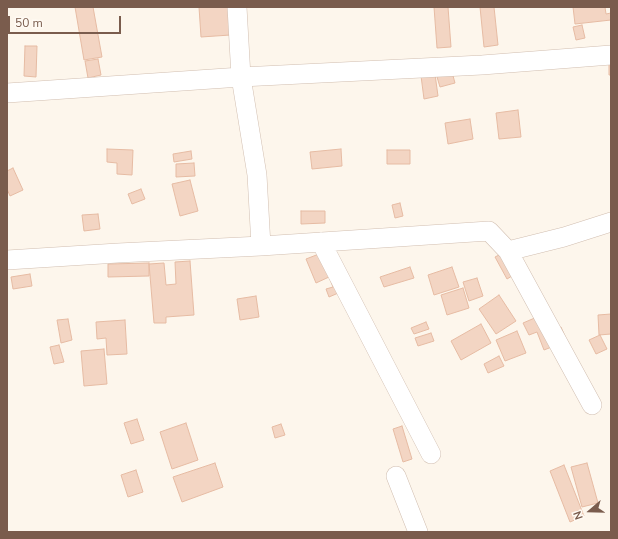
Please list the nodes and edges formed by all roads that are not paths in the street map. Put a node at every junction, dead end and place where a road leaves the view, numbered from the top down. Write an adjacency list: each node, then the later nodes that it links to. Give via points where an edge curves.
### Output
1 (238, 7): 3 (street)
2 (611, 55): 3 (street, via 482,65)
3 (241, 77): 4 (street); 7 (street, via 257,175)
4 (7, 93)
5 (611, 222): 8 (street)
6 (321, 242): 7 (street); 8 (street, via 488,231); 11 (street)
7 (261, 246): 9 (street)
8 (508, 251): 10 (street)
9 (7, 260)
10 (592, 404)
11 (431, 454)
12 (396, 476): 13 (street)
13 (418, 532)

